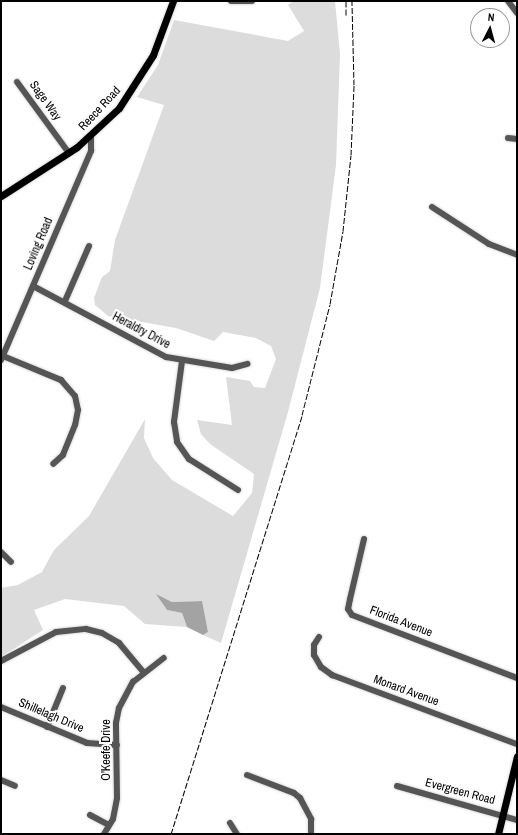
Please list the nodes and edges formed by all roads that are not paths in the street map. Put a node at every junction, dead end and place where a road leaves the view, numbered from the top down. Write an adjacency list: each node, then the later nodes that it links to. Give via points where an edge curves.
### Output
1 (173, 1): 7 (main road, Reece Road, via 158,44 141,77 118,108)
2 (231, 1): 3 (street)
3 (252, 1)
4 (508, 1): 5 (street)
5 (517, 13)
6 (17, 82): 10 (street, Sage Way)
7 (91, 136): 10 (main road, Reece Road); 15 (street, Loving Road, via 91,151)
8 (508, 138): 9 (street)
9 (517, 139)
10 (69, 153): 11 (main road, Reece Road)
11 (1, 196)
12 (432, 207): 14 (street, via 488,244)
13 (89, 246): 16 (street)
14 (517, 255)
15 (33, 286): 16 (street, Heraldry Drive); 17 (street, Loving Road)
16 (65, 301): 18 (street, Heraldry Drive, via 159,354)
17 (2, 358): 20 (street, via 61,380 75,396 78,410 76,425 63,455)
18 (182, 361): 19 (street, Heraldry Drive, via 232,368); 21 (street, via 174,422 177,442 189,459)
19 (247, 364)
20 (53, 464)
21 (238, 490)
22 (364, 539): 29 (street, Florida Avenue, via 349,604 352,615)
23 (1, 552): 24 (street)
24 (11, 562)
25 (319, 637): 33 (street, Monard Avenue, via 314,645 314,655 321,666 332,675)
26 (164, 658): 28 (street, O'Keefe Drive)
27 (1, 661): 28 (street, via 56,632 86,629 102,633 119,643)
28 (144, 673): 34 (street, O'Keefe Drive, via 133,682 122,701 117,718)
29 (517, 678)
30 (63, 688): 32 (street)
31 (1, 707): 32 (street, Shillelagh Drive)
32 (46, 726): 34 (street, Shillelagh Drive, via 87,743)
33 (517, 744)
34 (117, 745): 44 (street, O'Keefe Drive, via 117,798)
35 (517, 756): 41 (main road)
36 (246, 776): 47 (street, via 294,793 300,798 311,819)
37 (1, 780): 38 (street)
38 (15, 786)
39 (396, 786): 41 (street, Evergreen Road)
40 (90, 815): 44 (street)
41 (502, 815): 42 (street, Evergreen Road); 48 (main road)
42 (517, 820)
43 (230, 823): 46 (street)
44 (110, 825): 45 (street, O'Keefe Drive)
45 (104, 834)
46 (237, 834)
47 (311, 834)
48 (498, 834)

